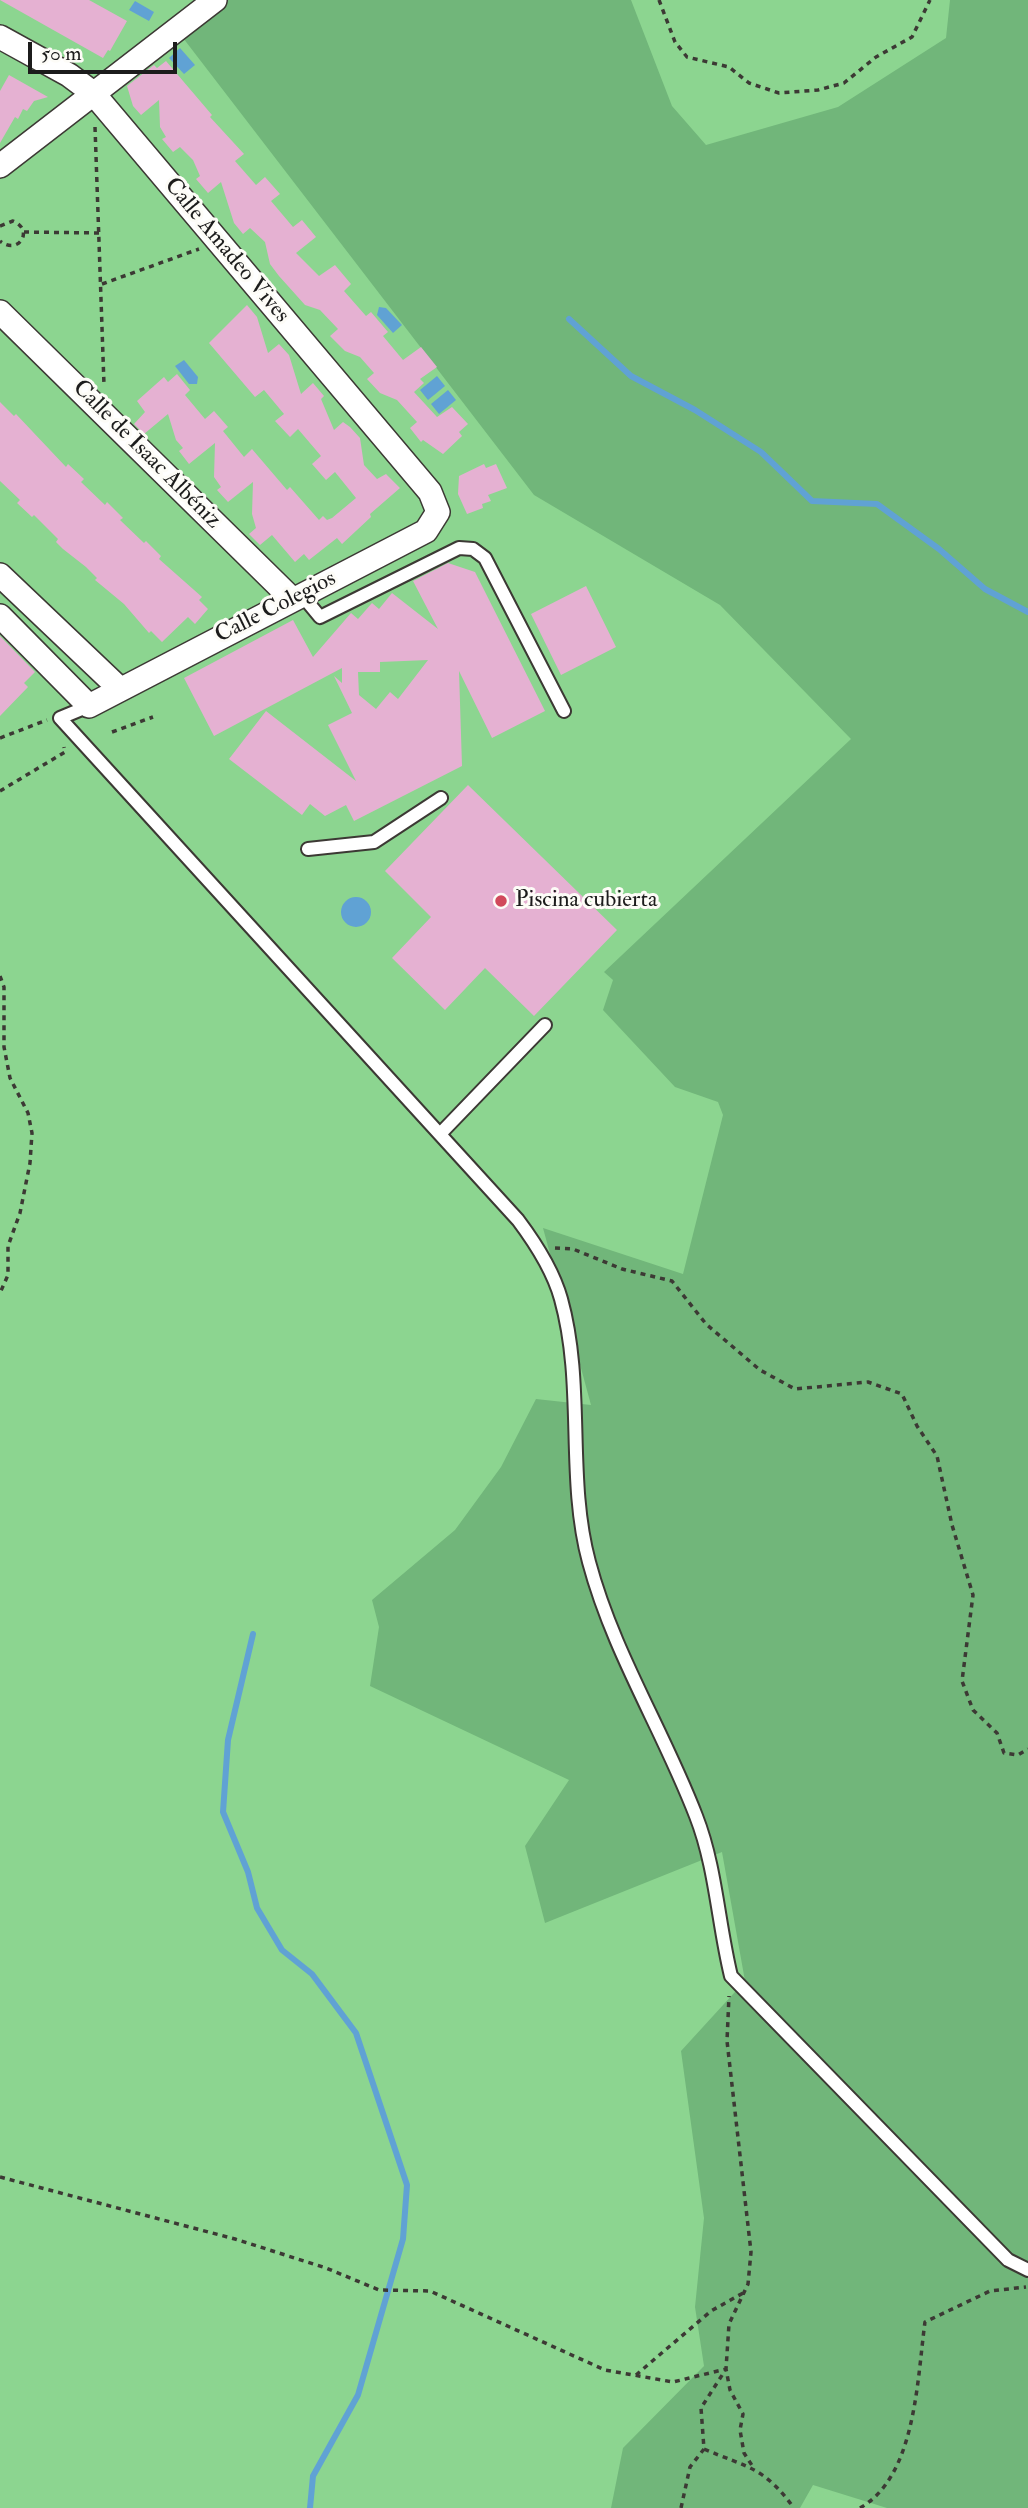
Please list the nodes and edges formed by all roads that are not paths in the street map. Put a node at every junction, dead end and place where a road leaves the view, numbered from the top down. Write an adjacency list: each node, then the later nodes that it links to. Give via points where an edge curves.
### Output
1 (215, 0): 3 (street)
2 (0, 37): 3 (street, Calle Amadeo Vives, via 69,75)
3 (100, 101): 4 (street); 6 (street, Calle Amadeo Vives)
4 (0, 166)
5 (0, 312): 8 (street, Calle de Isaac Albéniz)
6 (430, 492): 8 (street, Calle Colegios, via 438,512 426,531)
7 (0, 575): 10 (street)
8 (296, 596): 10 (street, Calle Colegios); 12 (lane, via 320,617 459,548 473,549 485,558)
9 (0, 616): 11 (street)
10 (120, 690): 11 (street, Calle Colegios)
11 (89, 706): 16 (lane, via 60,718)
12 (564, 711)
13 (441, 798): 14 (lane, via 374,842)
14 (308, 849)
15 (545, 1025): 16 (lane)
16 (440, 1134): 17 (lane, via 539,1248 561,1298 572,1364 581,1521 588,1561 608,1621 696,1816 711,1864 731,1976 1008,2260)
17 (1028, 2270)

